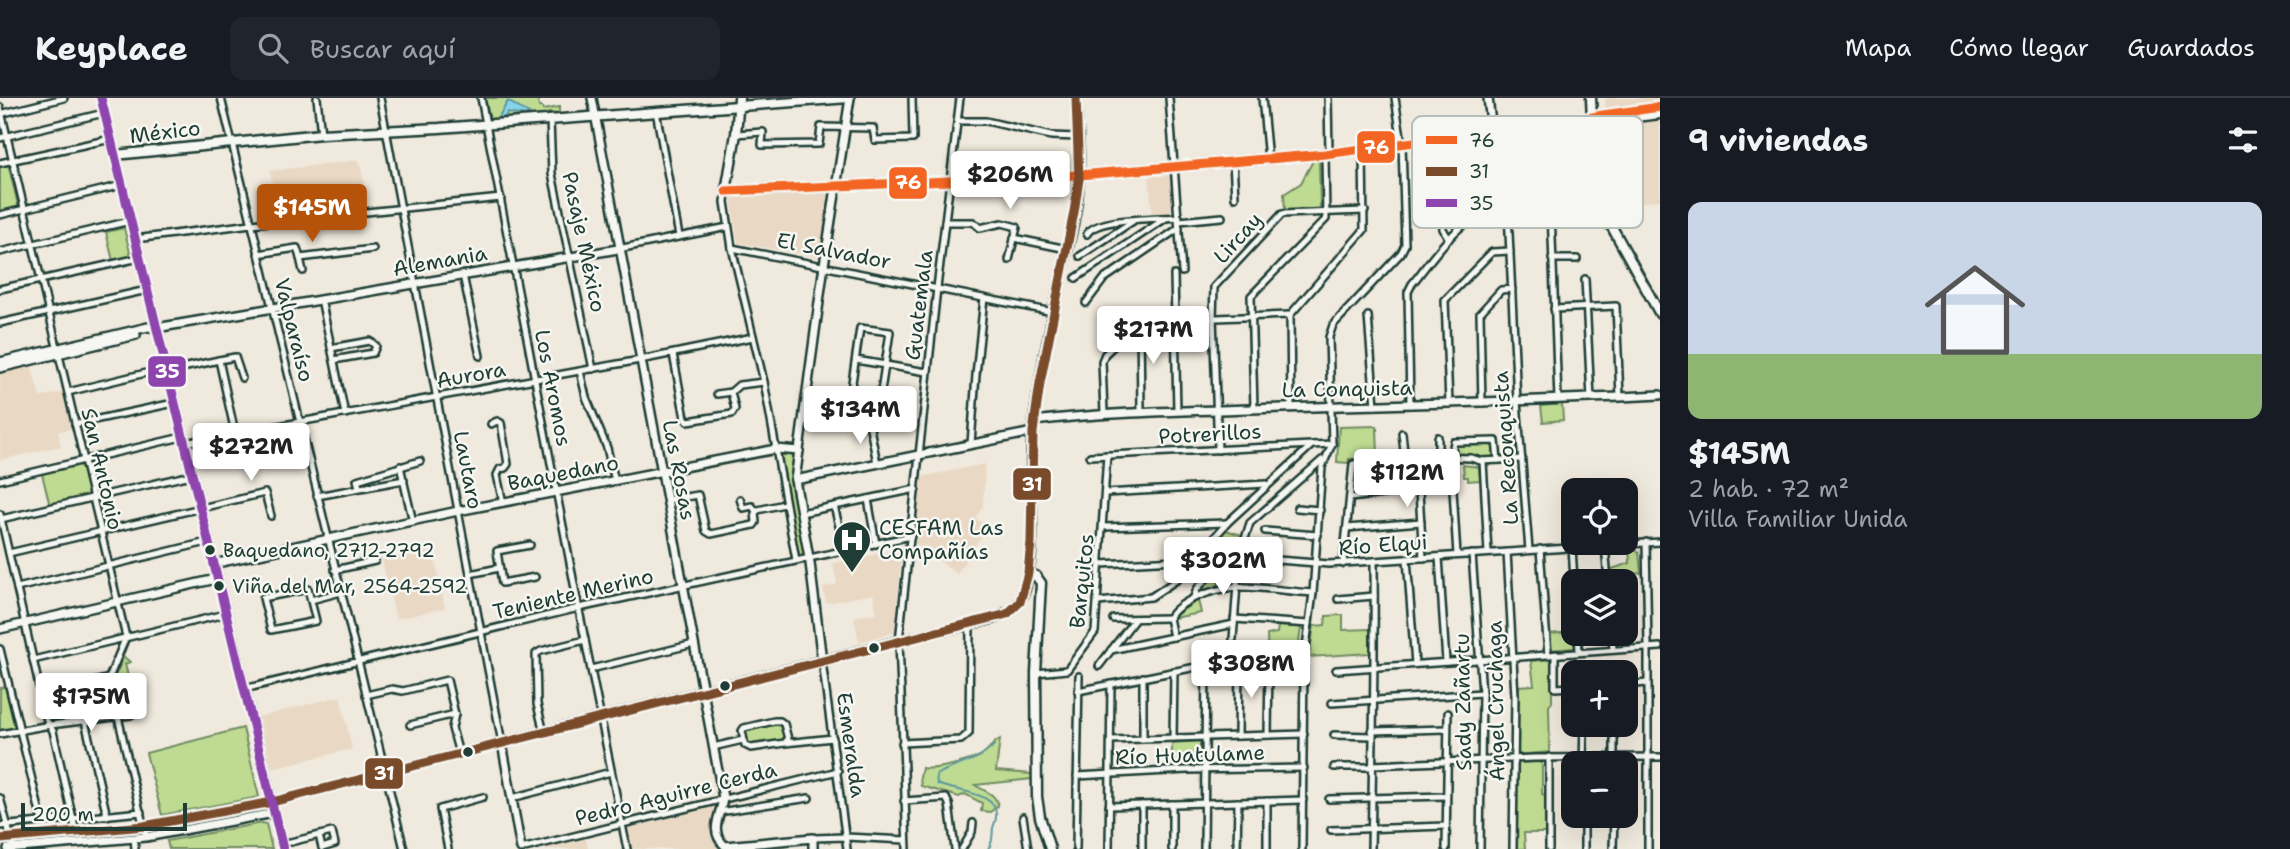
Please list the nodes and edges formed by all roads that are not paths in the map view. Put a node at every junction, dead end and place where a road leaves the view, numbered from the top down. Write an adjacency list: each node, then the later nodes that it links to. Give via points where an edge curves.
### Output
1 (64, 98): 20 (street)
2 (101, 98): 22 (main road)
3 (221, 98): 37 (street, Valparaíso)
4 (317, 98): 32 (street)
5 (380, 98): 31 (street, Lautaro)
6 (481, 98): 29 (street, Los Aromos)
7 (592, 98): 23 (street, Las Rosas)
8 (849, 98): 18 (main road, México); 30 (street, Esmeralda)
9 (912, 98): 30 (street, via 913,139 876,140 873,128)
10 (960, 98): 28 (street, Guatemala)
11 (1076, 98): 35 (main road)
12 (1169, 98): 47 (street)
13 (1262, 98): 43 (street)
14 (1328, 98): 41 (street)
15 (1395, 98): 39 (street)
16 (1488, 98): 24 (street)
17 (1591, 98): 25 (main road)
18 (739, 102): 21 (main road, México); 33 (main road)
19 (1660, 107): 26 (main road)
20 (0, 111): 34 (street, San Antonio)
21 (656, 111): 23 (main road, México); 74 (street)
22 (104, 113): 34 (street); 36 (main road)
23 (596, 115): 27 (main road, México); 81 (street, Las Rosas)
24 (1490, 116)
25 (1592, 116)
26 (1599, 116)
27 (550, 120): 29 (main road, México); 87 (street, Pasaje México, via 552,174)
28 (958, 121): 35 (street, via 986,121 1051,136); 49 (street, Guatemala)
29 (486, 124): 31 (main road, México); 54 (street, Los Aromos)
30 (845, 128): 33 (street, via 821,127 819,144 762,145 764,132); 51 (street, Esmeralda)
31 (386, 131): 32 (main road, México); 55 (street, Lautaro)
32 (321, 134): 37 (main road, México)
33 (736, 134): 52 (main road)
34 (4, 137): 44 (street, San Antonio)
35 (1077, 137): 48 (main road)
36 (111, 139): 42 (main road); 44 (street)
37 (232, 142): 42 (main road, México); 66 (street, Valparaíso)
38 (1412, 142): 39 (main road)
39 (1402, 143): 40 (main road); 156 (street, via 1405,245 1331,328)
40 (1363, 149): 41 (main road); 57 (street)
41 (1327, 153): 43 (main road); 58 (street)
42 (115, 155): 50 (main road)
43 (1268, 159): 45 (main road)
44 (13, 160): 46 (street); 56 (street, San Antonio)
45 (1233, 162): 47 (main road); 53 (street)
46 (0, 163)
47 (1175, 167): 48 (main road); 65 (street)
48 (1079, 175): 49 (main road); 82 (main road)
49 (950, 180): 51 (main road); 64 (street, Guatemala)
50 (122, 185): 56 (street); 62 (main road)
51 (836, 186): 52 (main road); 93 (street, Esmeralda)
52 (726, 191): 67 (street)
53 (1235, 197)
54 (501, 198): 55 (street); 94 (street, Los Aromos)
55 (401, 208): 66 (street); 102 (street, Lautaro)
56 (24, 209): 59 (street); 78 (street, San Antonio)
57 (1364, 211): 58 (street, Lircay); 116 (street, via 1364,230)
58 (1326, 212): 118 (street, via 1326,219 1251,296); 119 (street, Lircay, via 1282,214 1214,287)
59 (0, 215)
60 (1222, 217): 65 (street)
61 (1166, 218): 63 (street); 65 (street); 99 (street)
62 (130, 221): 75 (main road); 78 (street)
63 (1133, 221): 73 (street, via 1097,225); 86 (street)
64 (945, 222): 76 (street, via 973,222 980,228 1002,223 1017,227); 103 (street, Guatemala)
65 (1179, 222): 96 (street); 109 (street, via 1104,279)
66 (251, 224): 75 (street); 85 (street, Valparaíso)
67 (729, 227): 74 (street, Alemania); 79 (street)
68 (1443, 228): 77 (street)
69 (1460, 228): 77 (street)
70 (1509, 228): 83 (street, La Reconquista)
71 (1551, 228): 90 (street)
72 (1612, 228): 115 (main road)
73 (1087, 234)
74 (679, 236): 81 (street, Alemania)
75 (135, 239): 88 (main road)
76 (1014, 239): 82 (street); 92 (street)
77 (1449, 239): 155 (street, via 1408,292)
78 (33, 244): 84 (street); 101 (street, San Antonio)
79 (732, 248): 93 (street, El Salvador); 124 (street)
80 (373, 249): 89 (street)
81 (618, 249): 87 (street, Alemania); 131 (street, Las Rosas)
82 (1067, 249): 114 (main road)
83 (1510, 251): 105 (street, La Reconquista); 154 (street, via 1492,252 1445,300)
84 (0, 252)
85 (258, 254): 89 (street, via 297,248); 111 (street, Valparaíso)
86 (1080, 256)
87 (570, 257): 94 (street, Alemania); 136 (street, Pasaje México)
88 (139, 258): 101 (street); 106 (main road)
89 (300, 258): 95 (street)
90 (1552, 259): 91 (street); 112 (street)
91 (1577, 259)
92 (1009, 260)
93 (824, 265): 103 (street, El Salvador); 180 (street, Esmeralda)
94 (514, 266): 97 (street, Alemania); 141 (street, Los Aromos)
95 (303, 271)
96 (1182, 272)
97 (463, 275): 102 (street, Alemania); 128 (street)
98 (1174, 275): 120 (street)
99 (1076, 278)
100 (1585, 279): 110 (street)
101 (41, 280): 104 (street); 113 (street, San Antonio)
102 (415, 282): 108 (street, Alemania); 147 (street, Lautaro)
103 (937, 288): 107 (street, El Salvador); 139 (street, Guatemala)
104 (0, 289)
105 (1512, 289): 151 (street, La Reconquista); 153 (street, via 1501,290 1480,313)
106 (147, 290): 113 (street); 123 (main road)
107 (984, 298): 114 (street, El Salvador); 175 (street)
108 (321, 299): 111 (street, Alemania); 125 (street)
109 (1086, 303)
110 (1587, 307): 112 (street); 148 (street, via 1616,306); 149 (street)
111 (272, 308): 123 (street, Alemania); 166 (street, Valparaíso)
112 (1554, 309): 150 (street)
113 (48, 311): 122 (street); 126 (street, San Antonio)
114 (1053, 312): 165 (main road)
115 (1660, 314)
116 (1290, 315): 118 (street); 158 (street)
117 (1367, 316): 157 (street)
118 (1252, 317): 119 (street); 159 (street)
119 (1213, 318): 120 (street); 160 (street, Lircay)
120 (1175, 320): 121 (street); 161 (street)
121 (1140, 321): 162 (street); 164 (street, via 1102,361)
122 (0, 323)
123 (156, 328): 126 (street, Alemania); 137 (main road)
124 (753, 337): 127 (street, Aurora); 142 (street)
125 (331, 348): 130 (street); 130 (street, via 370,341 376,346 373,353)
126 (58, 351): 133 (street, Alemania); 135 (street, Alemania); 143 (street, San Antonio)
127 (673, 354): 131 (street, Aurora); 144 (street, via 688,421 732,414)
128 (480, 356)
129 (219, 360): 137 (street); 140 (street, via 235,357); 171 (street)
130 (334, 360): 163 (street)
131 (640, 360): 136 (street, Aurora); 196 (street, Las Rosas)
132 (856, 360): 134 (street); 134 (street, via 860,328 890,332); 169 (street, via 847,417)
133 (0, 362)
134 (885, 365): 139 (street); 169 (street, via 878,411)
135 (0, 368)
136 (593, 369): 138 (street, Aurora)
137 (166, 370): 143 (street); 152 (main road)
138 (580, 372): 141 (street, Aurora); 201 (street)
139 (927, 372): 182 (street, Guatemala)
140 (242, 378)
141 (535, 380): 147 (street, Aurora); 206 (street, Los Aromos)
142 (764, 382): 144 (street, via 738,385); 178 (street)
143 (68, 392): 167 (street, San Antonio)
144 (731, 392): 145 (street)
145 (717, 394)
146 (1660, 395): 148 (street, La Conquista)
147 (437, 397): 163 (street, Aurora); 220 (street, Lautaro)
148 (1620, 397): 149 (street, La Conquista)
149 (1591, 399): 150 (street, La Conquista)
150 (1558, 400): 151 (street, La Conquista)
151 (1517, 401): 153 (street, La Conquista); 187 (street, La Reconquista)
152 (174, 403): 167 (street); 174 (main road)
153 (1482, 403): 154 (street, La Conquista)
154 (1449, 404): 155 (street, La Conquista)
155 (1410, 405): 157 (street, La Conquista)
156 (1331, 406): 157 (street, La Conquista); 158 (street, La Conquista); 176 (street)
157 (1375, 406)
158 (1291, 407): 159 (street, La Conquista)
159 (1254, 409): 160 (street, La Conquista)
160 (1216, 410): 161 (street, La Conquista); 179 (street, Lircay)
161 (1177, 411): 162 (street, La Conquista)
162 (1141, 412): 164 (street, La Conquista)
163 (345, 414): 166 (street, Aurora)
164 (1104, 414): 165 (street, La Conquista)
165 (1034, 421): 170 (main road)
166 (300, 422): 171 (street, Aurora); 208 (street, Valparaíso)
167 (75, 424): 189 (street, San Antonio)
168 (491, 424): 214 (street, via 501,423 508,464 497,475)
169 (869, 424): 194 (street)
170 (1032, 432): 175 (street); 268 (main road)
171 (235, 433): 174 (street, Aurora)
172 (1402, 433): 190 (street)
173 (1438, 437): 185 (street)
174 (183, 440): 189 (street, Aurora); 197 (main road)
175 (971, 443): 182 (street)
176 (1332, 444): 177 (street, Potrerillos); 184 (street)
177 (1312, 445): 179 (street, Potrerillos); 202 (street)
178 (776, 449): 180 (street, Baquedano); 196 (street, Baquedano); 215 (street)
179 (1218, 450): 181 (street, Potrerillos)
180 (799, 451): 200 (street, Esmeralda)
181 (1107, 455): 183 (street, Potrerillos); 207 (street, Barquitos)
182 (918, 456): 194 (street); 204 (street, Guatemala)
183 (1090, 456)
184 (1324, 457): 219 (street); 252 (street, via 1250,523)
185 (1438, 457): 186 (street); 188 (street)
186 (1451, 457): 191 (street, via 1454,442 1496,441); 193 (street); 250 (street)
187 (1522, 458): 191 (street); 245 (street, La Reconquista)
188 (1417, 459): 190 (street); 205 (street)
189 (84, 460): 198 (street, Aurora); 210 (street, San Antonio)
190 (1405, 460): 209 (street, via 1353,464)
191 (1498, 460): 193 (street)
192 (420, 461): 195 (street)
193 (1483, 461): 248 (street)
194 (877, 463): 200 (street)
195 (400, 466): 199 (street); 203 (street, via 357,481)
196 (662, 471): 201 (street, Baquedano); 213 (street, Las Rosas)
197 (191, 475): 210 (street); 217 (main road)
198 (0, 480)
199 (404, 480): 203 (street); 225 (street)
200 (795, 480): 222 (street, Esmeralda)
201 (615, 481): 206 (street, Baquedano)
202 (1267, 484): 207 (street); 227 (street)
203 (359, 487): 208 (street)
204 (916, 489): 212 (street); 233 (street, Guatemala)
205 (1419, 490): 209 (street); 226 (street)
206 (556, 492): 214 (street, Baquedano); 283 (street, Los Aromos)
207 (1105, 493): 228 (street, Barquitos)
208 (317, 496): 235 (street, Valparaíso)
209 (1350, 498): 229 (street)
210 (93, 499): 223 (street); 230 (street, San Antonio)
211 (740, 499): 221 (street, via 743,508 752,506)
212 (868, 499): 216 (street); 240 (street)
213 (667, 500): 221 (street, via 698,495 709,534 754,524); 272 (street, Las Rosas)
214 (503, 503): 220 (street, Baquedano)
215 (784, 504): 221 (street); 257 (street)
216 (834, 506): 222 (street); 244 (street)
217 (199, 508): 224 (street, via 265,493); 230 (street); 234 (main road)
218 (1297, 508): 219 (street)
219 (1320, 510): 232 (street)
220 (458, 511): 225 (street, Baquedano); 269 (street, Lautaro)
221 (756, 511)
222 (801, 513): 251 (street, Esmeralda)
223 (1, 516): 238 (street)
224 (271, 516)
225 (413, 522): 235 (street, Baquedano)
226 (1421, 522): 229 (street); 254 (street)
227 (1227, 523): 228 (street); 255 (street)
228 (1103, 527): 262 (street, Barquitos)
229 (1347, 528): 263 (street)
230 (101, 531): 247 (street); 264 (street, San Antonio)
231 (1265, 531): 232 (street)
232 (1318, 535): 260 (street)
233 (911, 536): 240 (street, Teniente Merino); 298 (street, Guatemala)
234 (207, 541): 261 (main road); 264 (street)
235 (328, 541): 261 (street, Baquedano); 266 (street, Valparaíso)
236 (1646, 542): 237 (street, La Reconquista); 239 (street, La Reconquista); 302 (street)
237 (1660, 542)
238 (3, 543): 247 (street)
239 (1638, 543)
240 (876, 544): 244 (street, Teniente Merino)
241 (530, 545): 265 (street, via 497,551)
242 (1561, 548): 243 (street, La Reconquista)
243 (1540, 549): 245 (street, La Reconquista); 308 (street)
244 (845, 550): 251 (street, Teniente Merino)
245 (1529, 550): 246 (street, Río Elqui)
246 (1507, 552): 248 (street, Río Elqui); 309 (street, Ángel Cruchaga)
247 (9, 553): 274 (street)
248 (1488, 553): 249 (street, Río Elqui)
249 (1472, 554): 250 (street, Río Elqui); 310 (street, Sady Zañartu)
250 (1457, 555): 253 (street, Río Elqui)
251 (809, 557): 257 (street, Teniente Merino); 312 (street, Esmeralda)
252 (1239, 557): 260 (street, Río Elqui); 273 (street)
253 (1439, 557): 254 (street, Río Elqui); 315 (street)
254 (1423, 558): 256 (street, Río Elqui)
255 (1196, 559): 262 (street); 282 (street, via 1178,579 1150,597)
256 (1407, 559): 259 (street, Río Elqui); 318 (street)
257 (796, 560): 272 (street, Teniente Merino)
258 (375, 561): 266 (street)
259 (1374, 561): 263 (street, Río Elqui); 277 (street)
260 (1315, 563): 263 (street, Río Elqui); 276 (street)
261 (213, 564): 271 (main road)
262 (1101, 564): 282 (street, Barquitos)
263 (1343, 564)
264 (109, 566): 274 (street); 281 (street, San Antonio)
265 (499, 568): 269 (street); 270 (street, via 502,583)
266 (335, 570): 275 (street, Valparaíso)
267 (1214, 570): 278 (street)
268 (1028, 573): 290 (main road, via 1015,608); 325 (main road, via 1041,583)
269 (470, 574): 293 (street, Lautaro)
270 (535, 576)
271 (216, 579): 281 (street); 284 (main road)
272 (683, 584): 283 (street, Teniente Merino); 299 (street, Las Rosas)
273 (1237, 587): 276 (street); 278 (street); 288 (street)
274 (17, 588): 289 (street)
275 (341, 592): 280 (street); 313 (street, Valparaíso)
276 (1313, 593): 291 (street)
277 (1374, 596): 279 (street); 321 (street)
278 (1194, 597): 285 (street)
279 (1338, 599)
280 (312, 600): 280 (street, via 308,589 263,598 271,630 316,621)
281 (118, 601): 289 (street); 294 (street, San Antonio)
282 (1098, 602): 325 (street, Barquitos, via 1095,632 1070,667 1063,672)
283 (579, 608): 293 (street, Teniente Merino); 297 (street, Los Aromos)
284 (225, 614): 294 (street); 333 (main road)
285 (1169, 618): 287 (street); 295 (street)
286 (1113, 619): 287 (street)
287 (1135, 619): 305 (street)
288 (1234, 622): 291 (street); 295 (street); 296 (street)
289 (25, 623): 292 (street); 311 (street)
290 (970, 624): 298 (main road); 366 (street, via 969,733 961,740)
291 (1309, 624): 314 (street)
292 (0, 629)
293 (482, 632): 313 (street, Teniente Merino); 364 (street, Lautaro)
294 (126, 637): 311 (street); 328 (street)
295 (1173, 637): 305 (street)
296 (1233, 639)
297 (585, 640): 322 (street, Los Aromos); 351 (street, via 536,654 537,704)
298 (899, 641): 312 (main road); 366 (street, Guatemala)
299 (694, 644): 322 (street); 335 (street, Las Rosas)
300 (1579, 646): 307 (street)
301 (1613, 646): 306 (street)
302 (1648, 647): 303 (street); 306 (street); 331 (street)
303 (1660, 647)
304 (0, 649): 350 (street)
305 (1111, 650): 320 (street)
306 (1613, 650): 307 (street)
307 (1579, 652): 308 (street)
308 (1551, 654): 309 (street); 332 (street, via 1555,688)
309 (1514, 657): 310 (street); 374 (street, Ángel Cruchaga)
310 (1480, 659): 315 (street); 336 (street, Sady Zañartu)
311 (33, 660): 337 (street)
312 (822, 661): 335 (main road); 359 (street, Esmeralda)
313 (358, 662): 333 (street, Teniente Merino); 338 (street, Valparaíso)
314 (1304, 662): 316 (street); 354 (street)
315 (1446, 662): 318 (street)
316 (1269, 663): 317 (street); 355 (street)
317 (1239, 664): 319 (street); 357 (street)
318 (1415, 664): 321 (street)
319 (1206, 665): 324 (street); 358 (street)
320 (1099, 666)
321 (1375, 667): 323 (street); 339 (street)
322 (591, 670): 345 (street, Los Aromos)
323 (1336, 670)
324 (1174, 671): 327 (street); 360 (street)
325 (1036, 673): 446 (main road, via 1037,797)
326 (1079, 676): 334 (street)
327 (1143, 677): 329 (street); 361 (street)
328 (109, 678): 337 (street); 344 (street)
329 (1111, 684): 334 (street); 363 (street)
330 (1638, 684): 331 (street)
331 (1647, 684): 370 (street)
332 (1561, 688)
333 (244, 689): 397 (main road)
334 (1078, 691): 385 (street)
335 (703, 693): 345 (main road); 367 (street, Las Rosas)
336 (1482, 693): 339 (street); 375 (street, Sady Zañartu)
337 (41, 695): 347 (street)
338 (366, 695): 342 (street, via 447,680); 382 (street, Valparaíso)
339 (1374, 700): 340 (street); 352 (street)
340 (1332, 703)
341 (1448, 713): 349 (street)
342 (455, 714): 348 (street); 368 (street, via 452,729)
343 (131, 715): 344 (street)
344 (118, 717): 346 (street); 403 (street)
345 (601, 719): 351 (main road); 383 (street, Los Aromos)
346 (85, 721): 347 (street); 406 (street)
347 (50, 724): 350 (street); 408 (street)
348 (410, 725)
349 (1447, 729): 352 (street); 376 (street)
350 (20, 730): 353 (street); 409 (street)
351 (544, 733): 364 (main road)
352 (1372, 733): 356 (street); 378 (street)
353 (0, 734)
354 (1304, 734): 355 (street); 379 (street)
355 (1268, 735): 357 (street)
356 (1334, 735)
357 (1238, 736): 358 (street)
358 (1206, 737): 360 (street); 380 (street)
359 (833, 738): 365 (street); 381 (street, Esmeralda)
360 (1173, 738): 361 (street)
361 (1143, 739): 363 (street)
362 (743, 740): 365 (street, via 751,748); 365 (street, via 744,728 780,721 788,739); 367 (street)
363 (1111, 740): 384 (street)
364 (502, 743): 368 (main road); 388 (street, Lautaro)
365 (785, 743)
366 (902, 743): 395 (street, Guatemala)
367 (713, 747): 389 (street, Las Rosas)
368 (459, 754): 382 (main road)
369 (1549, 757): 372 (street); 374 (street); 459 (street)
370 (1647, 757): 371 (street); 373 (street); 462 (street)
371 (1660, 757)
372 (1561, 758)
373 (1638, 758)
374 (1514, 760): 375 (street); 458 (street, Ángel Cruchaga)
375 (1481, 761): 376 (street); 457 (street, Sady Zañartu)
376 (1447, 762): 378 (street); 386 (street)
377 (1334, 766): 378 (street)
378 (1372, 766): 391 (street)
379 (1304, 768): 380 (street, Río Huatulame); 394 (street)
380 (1205, 770): 384 (street, Río Huatulame); 399 (street)
381 (838, 771): 389 (street, Pedro Aguirre Cerda); 422 (street, Esmeralda)
382 (385, 772): 397 (main road); 436 (street, Valparaíso)
383 (611, 772): 388 (street); 410 (street, Los Aromos)
384 (1111, 773): 385 (street, Río Huatulame); 402 (street)
385 (1077, 776): 447 (street)
386 (1447, 796): 391 (street); 414 (street)
387 (483, 797): 437 (street, via 440,809)
388 (512, 798): 438 (street, Lautaro)
389 (723, 798): 404 (street, Las Rosas); 410 (street, Pedro Aguirre Cerda)
390 (809, 798): 404 (street)
391 (1371, 798): 393 (street); 417 (street)
392 (0, 799): 412 (street)
393 (1329, 799)
394 (1303, 800): 396 (street); 454 (street)
395 (904, 801): 427 (street, Guatemala); 443 (street, via 946,798)
396 (1267, 801): 398 (street); 453 (street)
397 (272, 802): 405 (street); 413 (street)
398 (1238, 802): 399 (street); 452 (street)
399 (1205, 803): 400 (street); 451 (street)
400 (1172, 804): 401 (street); 450 (street)
401 (1142, 805): 402 (street); 449 (street)
402 (1109, 806): 448 (street)
403 (141, 812): 406 (street); 413 (street)
404 (719, 812): 431 (street, Las Rosas, via 715,826 725,846)
405 (274, 813): 421 (street); 430 (street)
406 (107, 816): 408 (street)
407 (1023, 817): 445 (street)
408 (72, 818): 409 (street); 419 (street)
409 (42, 821): 412 (street)
410 (621, 823): 438 (street, Pedro Aguirre Cerda); 439 (street, Los Aromos)
411 (973, 823): 444 (street)
412 (3, 826): 423 (street)
413 (144, 826): 419 (street); 421 (street)
414 (1446, 826): 417 (street); 456 (street)
415 (1584, 828): 460 (street)
416 (1614, 828): 461 (street)
417 (1371, 829): 418 (street); 455 (street)
418 (1331, 830)
419 (76, 832): 423 (street)
420 (319, 835): 430 (street)
421 (146, 837): 424 (street)
422 (846, 837): 425 (street); 427 (street); 441 (street, Esmeralda)
423 (10, 838): 426 (street); 434 (street)
424 (134, 838): 428 (street); 435 (street)
425 (813, 838): 431 (street); 440 (street)
426 (0, 839)
427 (906, 840): 442 (street, Guatemala)
428 (102, 845): 429 (street)
429 (71, 846): 432 (street)
430 (282, 846)
431 (764, 846)
432 (44, 847): 434 (street)
433 (8, 849): 434 (street)
434 (14, 849)
435 (135, 849)
436 (404, 849)
437 (448, 849)
438 (521, 849)
439 (627, 849)
440 (813, 849)
441 (847, 849)
442 (907, 849)
443 (955, 849)
444 (962, 849)
445 (1028, 849)
446 (1049, 849)
447 (1076, 849)
448 (1109, 849)
449 (1142, 849)
450 (1172, 849)
451 (1204, 849)
452 (1237, 849)
453 (1267, 849)
454 (1303, 849)
455 (1370, 849)
456 (1446, 849)
457 (1480, 849)
458 (1513, 849)
459 (1549, 849)
460 (1584, 849)
461 (1614, 849)
462 (1648, 849)

